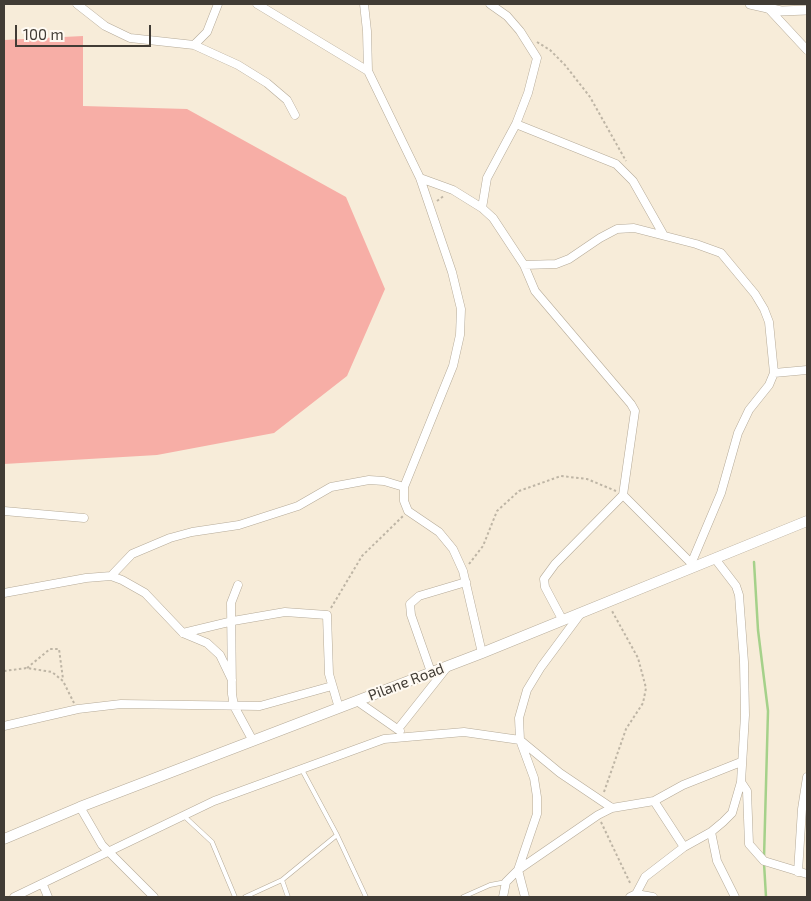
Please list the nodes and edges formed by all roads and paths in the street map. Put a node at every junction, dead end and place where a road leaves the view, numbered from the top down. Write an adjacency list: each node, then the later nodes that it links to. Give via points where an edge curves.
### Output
1 (77, 4): 11 (street, via 105,26 130,38)
2 (218, 4): 11 (street, via 207,32)
3 (258, 4): 13 (street)
4 (364, 4): 13 (street)
5 (490, 4): 15 (street, via 507,16 537,58)
6 (750, 4): 8 (street)
7 (781, 7): 8 (street); 9 (street)
8 (768, 8): 12 (street)
9 (807, 10)
10 (535, 41): 17 (path, via 560,60 590,97)
11 (194, 45): 14 (street, via 238,65 267,83 287,100)
12 (807, 50)
13 (368, 71): 16 (street)
14 (295, 114)
15 (516, 124): 17 (street, via 616,164); 20 (street, via 487,178)
16 (420, 178): 18 (street); 19 (street)
17 (634, 181): 21 (street)
18 (453, 190): 19 (path); 20 (street)
19 (428, 206): 25 (street, via 452,272 462,320 453,366)
20 (482, 208): 22 (street, via 493,218)
21 (663, 234): 22 (street, via 634,228 618,229 569,260 551,265); 24 (street, via 720,253 727,259 769,322)
22 (524, 265): 26 (street, via 535,291 635,411)
23 (807, 370): 24 (street)
24 (774, 373): 32 (street, via 769,386 749,410 738,434 722,493)
25 (404, 488): 27 (street); 34 (street, via 369,480 331,487 298,506 239,526 170,538 132,554)
26 (623, 495): 32 (street); 33 (path, via 588,479 562,476 518,491 497,511 483,546); 41 (street, via 544,579)
27 (408, 510): 33 (street, via 439,532 453,549); 40 (path, via 362,556)
28 (4, 511): 29 (street)
29 (84, 518)
30 (807, 522): 31 (main road, Pilane Road)
31 (716, 560): 32 (main road, Pilane Road); 61 (street, via 739,595 745,715)
32 (693, 565): 38 (main road, Pilane Road)
33 (463, 571): 35 (street)
34 (111, 576): 37 (street, via 44,584); 43 (street, via 145,593)
35 (466, 582): 44 (street); 48 (street, via 419,596 410,604)
36 (238, 585): 42 (street, via 231,604)
37 (4, 593)
38 (606, 601): 39 (main road, Pilane Road); 65 (path, via 638,658 646,688 643,703 626,729)
39 (582, 611): 41 (main road, Pilane Road); 59 (street, via 527,690 519,718)
40 (327, 615): 42 (street, via 285,612); 51 (street, via 327,654)
41 (562, 619): 44 (main road, Pilane Road)
42 (233, 620): 43 (street); 49 (street)
43 (183, 633): 49 (street, via 207,643 220,655)
44 (482, 653): 45 (main road, Pilane Road)
45 (448, 666): 48 (main road, Pilane Road); 57 (street)
46 (27, 668): 47 (path); 50 (path, via 52,672); 50 (path, via 50,649 59,649)
47 (4, 671)
48 (431, 672): 52 (main road, Pilane Road)
49 (232, 680): 53 (street)
50 (63, 681): 55 (path)
51 (332, 686): 53 (street, via 272,704); 54 (street)
52 (357, 701): 54 (main road, Pilane Road); 57 (street)
53 (234, 706): 55 (street, via 140,703); 60 (street)
54 (339, 708): 60 (main road, Pilane Road)
55 (78, 709): 56 (street)
56 (4, 726)
57 (398, 729): 58 (street)
58 (407, 736): 59 (street, via 464,732); 62 (street, via 384,739)
59 (520, 740): 65 (street, via 560,773); 76 (street, via 534,778 537,814)
60 (253, 741): 67 (main road, Pilane Road)
61 (741, 762): 64 (street); 66 (street, via 683,785)
62 (301, 768): 70 (street); 72 (lane)
63 (807, 777): 77 (street)
64 (741, 782): 71 (street, via 732,813); 77 (street, via 747,791 749,844 764,861)
65 (601, 799): 68 (street)
66 (654, 802): 68 (street); 74 (street)
67 (80, 807): 73 (main road, Pilane Road); 75 (street)
68 (612, 808): 69 (street)
69 (598, 815): 76 (street); 82 (path)
70 (184, 816): 75 (street); 86 (lane, via 212,842)
71 (711, 832): 74 (street); 94 (street, via 717,861)
72 (338, 835): 79 (lane); 89 (lane)
73 (4, 839)
74 (684, 847): 82 (street, via 644,877)
75 (108, 851): 81 (street); 83 (street)
76 (518, 870): 80 (street); 92 (street)
77 (798, 872): 78 (street)
78 (807, 874)
79 (282, 880): 87 (lane); 88 (lane)
80 (506, 882): 90 (lane); 91 (street)
81 (43, 885): 84 (street); 85 (street)
82 (633, 895): 93 (street)
83 (151, 896)
84 (14, 897)
85 (48, 897)
86 (235, 897)
87 (245, 897)
88 (288, 897)
89 (366, 897)
90 (463, 897)
91 (504, 897)
92 (525, 897)
93 (653, 897)
94 (735, 897)

